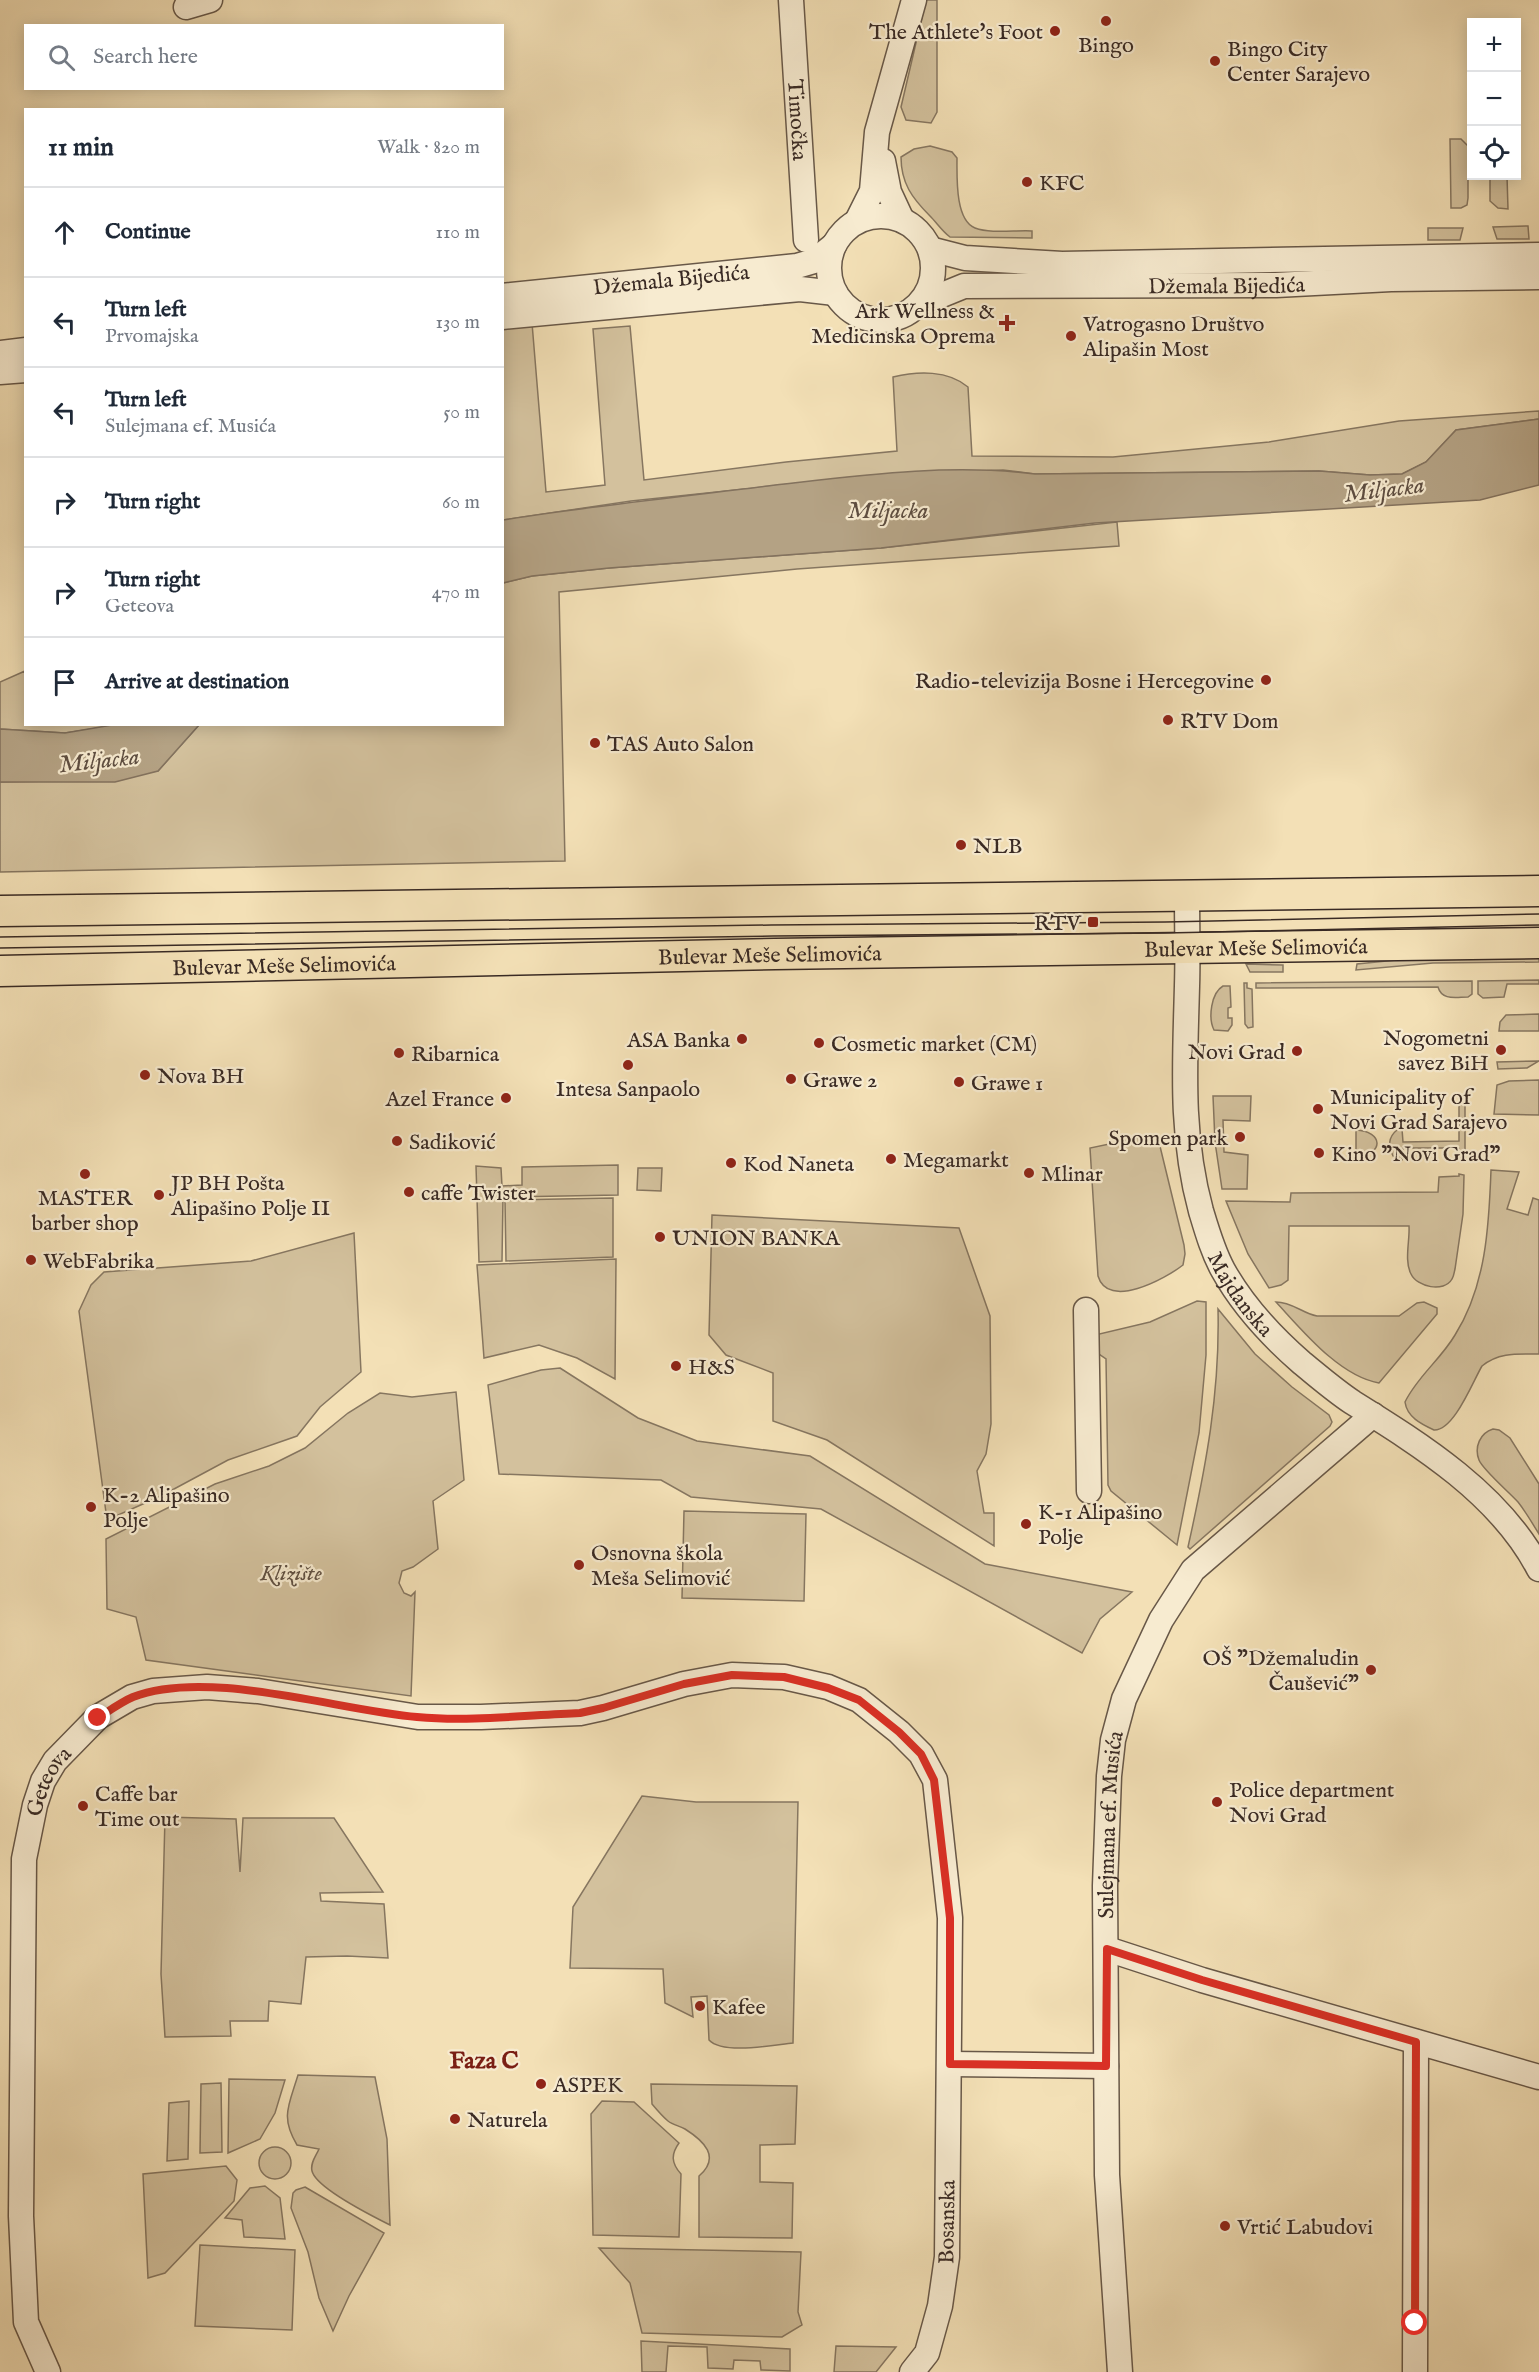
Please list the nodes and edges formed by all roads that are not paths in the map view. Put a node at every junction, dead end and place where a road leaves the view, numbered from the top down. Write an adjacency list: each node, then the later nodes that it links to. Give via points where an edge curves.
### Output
1 (210, 0): 4 (street)
2 (790, 0): 8 (street, Timočka)
3 (914, 0): 5 (street)
4 (186, 7)
5 (877, 132): 6 (street, via 889,192); 7 (street, via 872,191)
6 (902, 220): 7 (street, via 871,216); 10 (street, via 914,227)
7 (857, 221): 9 (street, Džemala Bijedića, via 843,231)
8 (806, 240)
9 (834, 245): 13 (street, via 829,269); 14 (street, Džemala Bijedića, via 814,261 797,266)
10 (930, 249): 11 (street, Džemala Bijedića, via 965,258 1062,264); 15 (street, via 933,278)
11 (1539, 255)
12 (1539, 277): 15 (street, Džemala Bijedića, via 1276,285 964,286)
13 (835, 293): 15 (street, Džemala Bijedića, via 858,316 874,320 903,316); 16 (street, Džemala Bijedića, via 800,289)
14 (504, 296)
15 (920, 304)
16 (504, 317)
17 (24, 350): 18 (street)
18 (0, 353)
19 (24, 370): 20 (street)
20 (0, 372)
21 (1539, 891): 22 (main road)
22 (1187, 895): 23 (main road); 25 (street, Majdanska)
23 (0, 911)
24 (1539, 943): 25 (main road, Bulevar Meše Selimovića)
25 (1187, 948): 26 (main road, Bulevar Meše Selimovića); 28 (street, Majdanska, via 1186,1136 1196,1192 1213,1247 1241,1299 1262,1324 1338,1393)
26 (0, 971)
27 (1086, 1310): 29 (street)
28 (1373, 1415): 30 (street, Majdanska, via 1479,1494 1506,1520); 31 (street, Sulejmana ef. Musića, via 1193,1570 1139,1663 1113,1740)
29 (1089, 1491)
30 (1539, 1569)
31 (1107, 1949): 32 (street); 35 (street, Sulejmana ef. Musića)
32 (1416, 2042): 36 (street); 40 (street)
33 (10, 2061): 34 (street, Geteova, via 22,1944 24,1859 35,1805 55,1761 98,1718 132,1697 153,1691 207,1688 258,1691 418,1717 481,1717 580,1713 732,1675 784,1677 859,1700 921,1754 934,1780 950,1918); 37 (street, via 26,2322)
34 (950, 2064): 35 (street); 38 (street, Bosanska, via 947,2257 940,2306 927,2354)
35 (1106, 2066): 39 (street, Sulejmana ef. Musića, via 1107,2175)
36 (1539, 2077)
37 (48, 2372)
38 (912, 2372)
39 (1119, 2372)
40 (1415, 2372)

